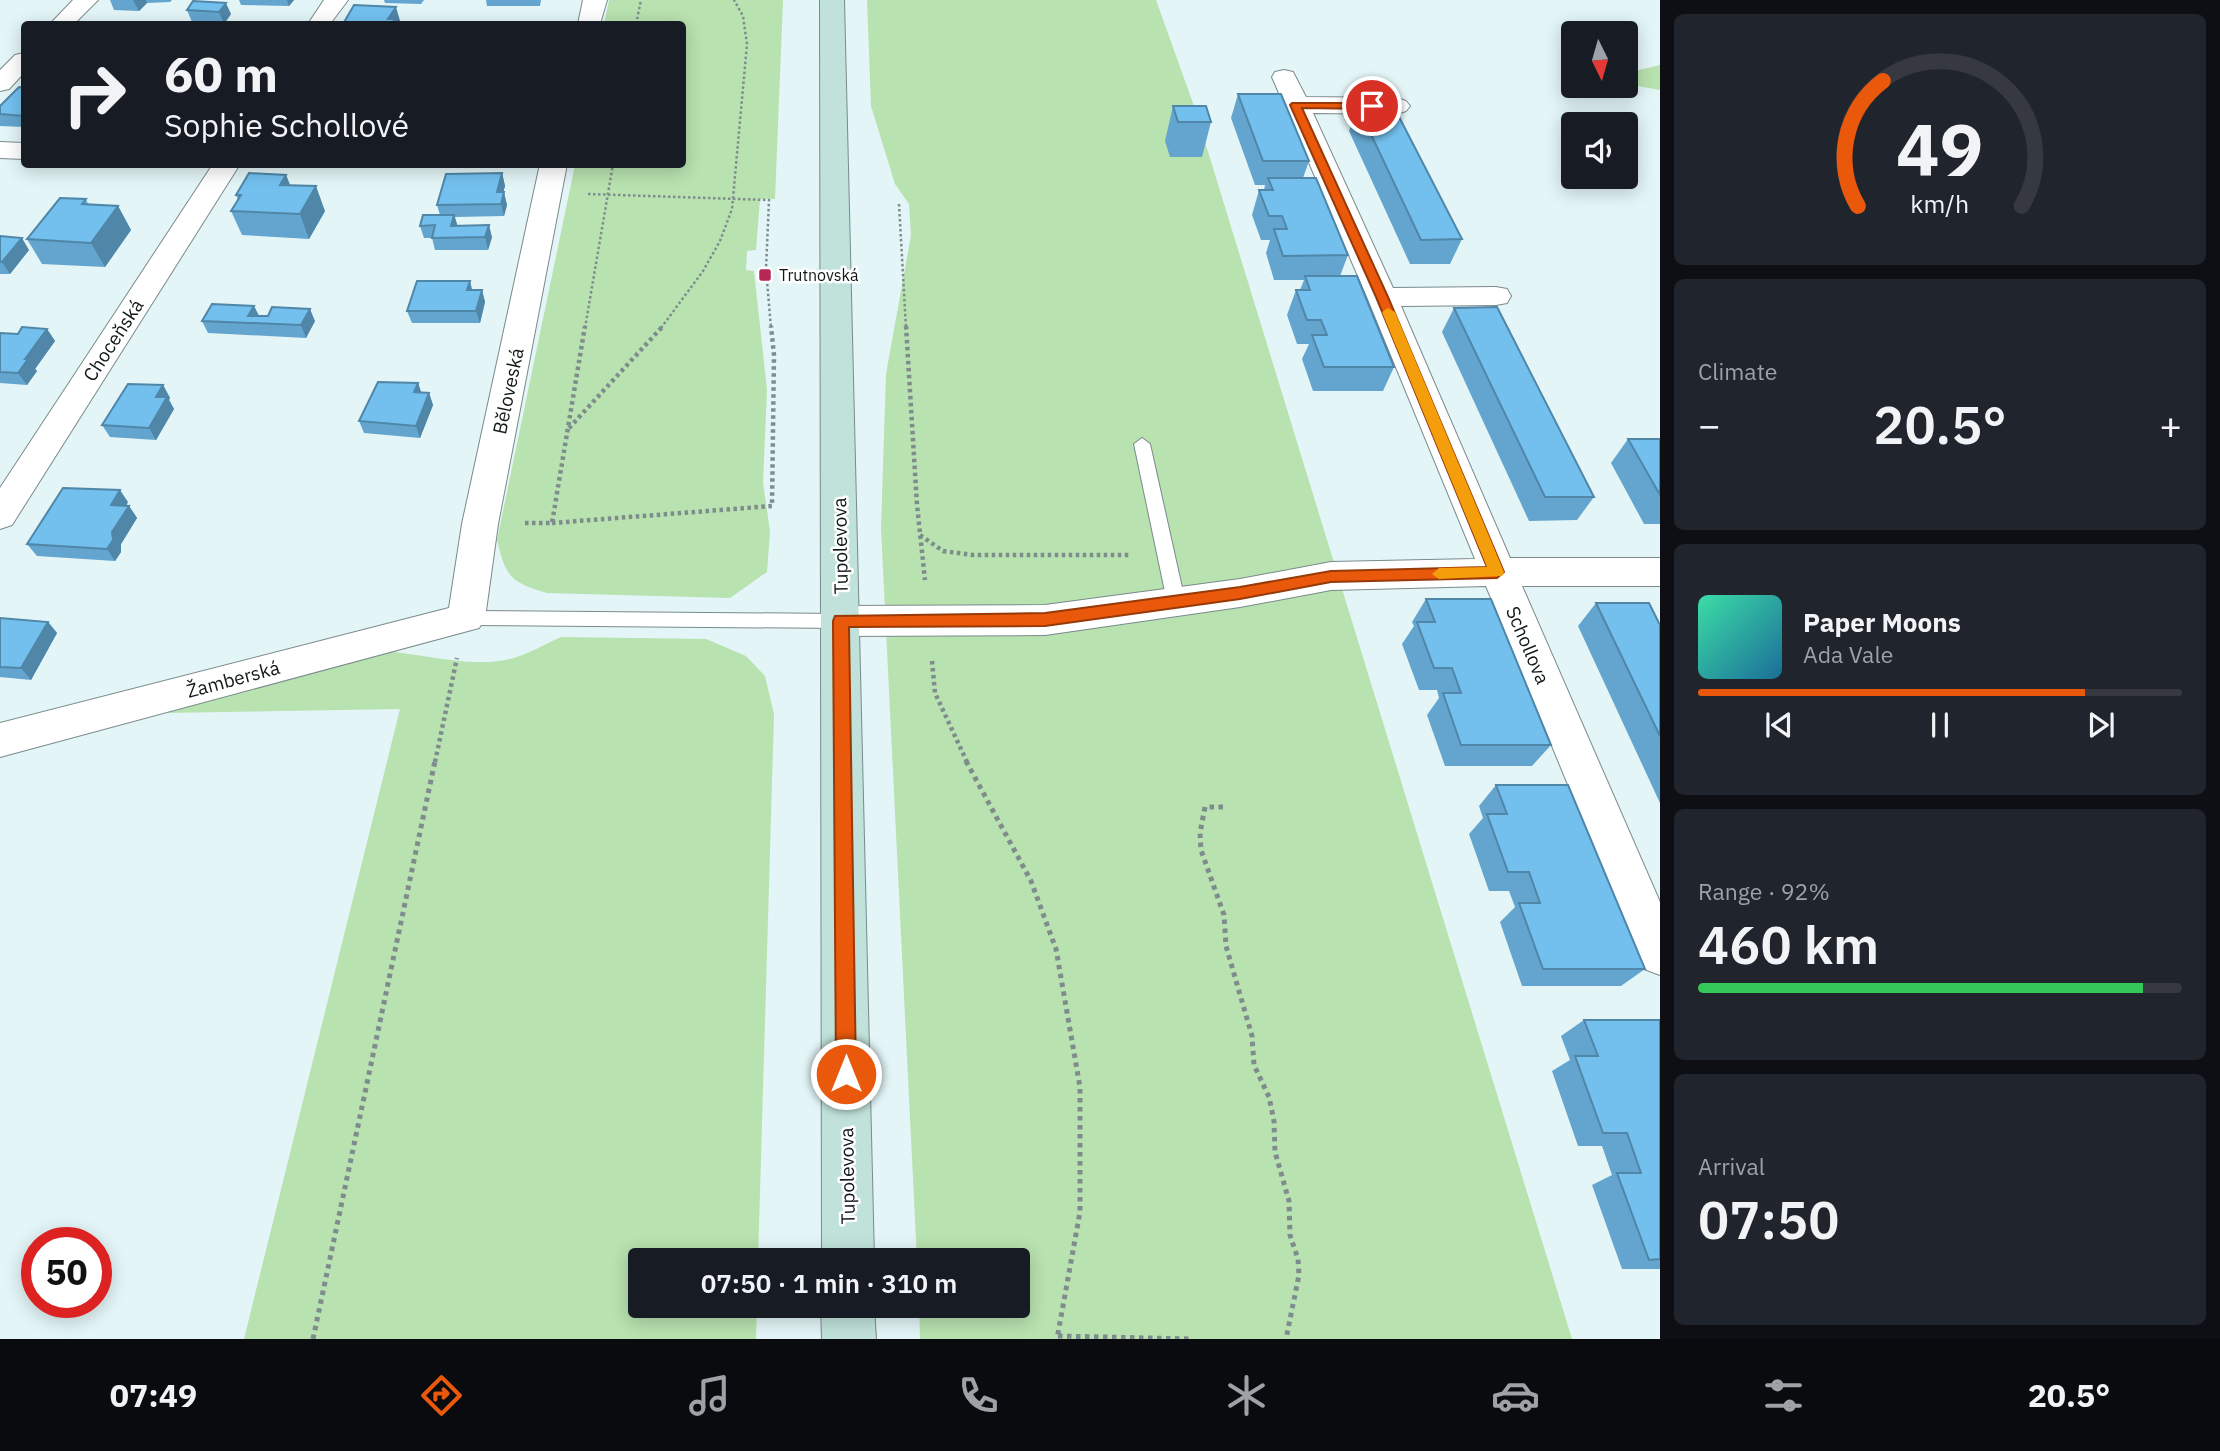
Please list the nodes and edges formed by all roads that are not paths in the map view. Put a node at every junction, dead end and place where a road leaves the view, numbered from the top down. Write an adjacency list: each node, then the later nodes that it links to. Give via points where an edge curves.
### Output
1 (86, 0): 5 (street)
2 (336, 0): 6 (street)
3 (595, 0): 7 (street)
4 (832, 0): 25 (main road, Tupolevova)
5 (64, 21)
6 (321, 21)
7 (590, 21)
8 (21, 63): 10 (street)
9 (1284, 77): 11 (street, Schollova)
10 (0, 84)
11 (1296, 105): 12 (street); 18 (street, Schollova)
12 (1397, 106)
13 (0, 150): 14 (street)
14 (21, 151)
15 (224, 168): 20 (street, Choceňská)
16 (551, 178): 24 (street, Běloveská, via 480,524)
17 (1496, 296): 18 (street)
18 (1382, 297): 21 (street, Schollova)
19 (1142, 444): 23 (lane)
20 (0, 516)
21 (1497, 572): 22 (street); 23 (street, via 1331,576); 27 (street, Schollova)
22 (1660, 572)
23 (1176, 601): 25 (street, via 1045,620)
24 (466, 618): 25 (lane); 26 (street, Žamberská)
25 (841, 621): 28 (main road, Tupolevova)
26 (0, 740)
27 (1660, 954)
28 (848, 1248)
29 (848, 1318): 30 (main road)
30 (849, 1339)

